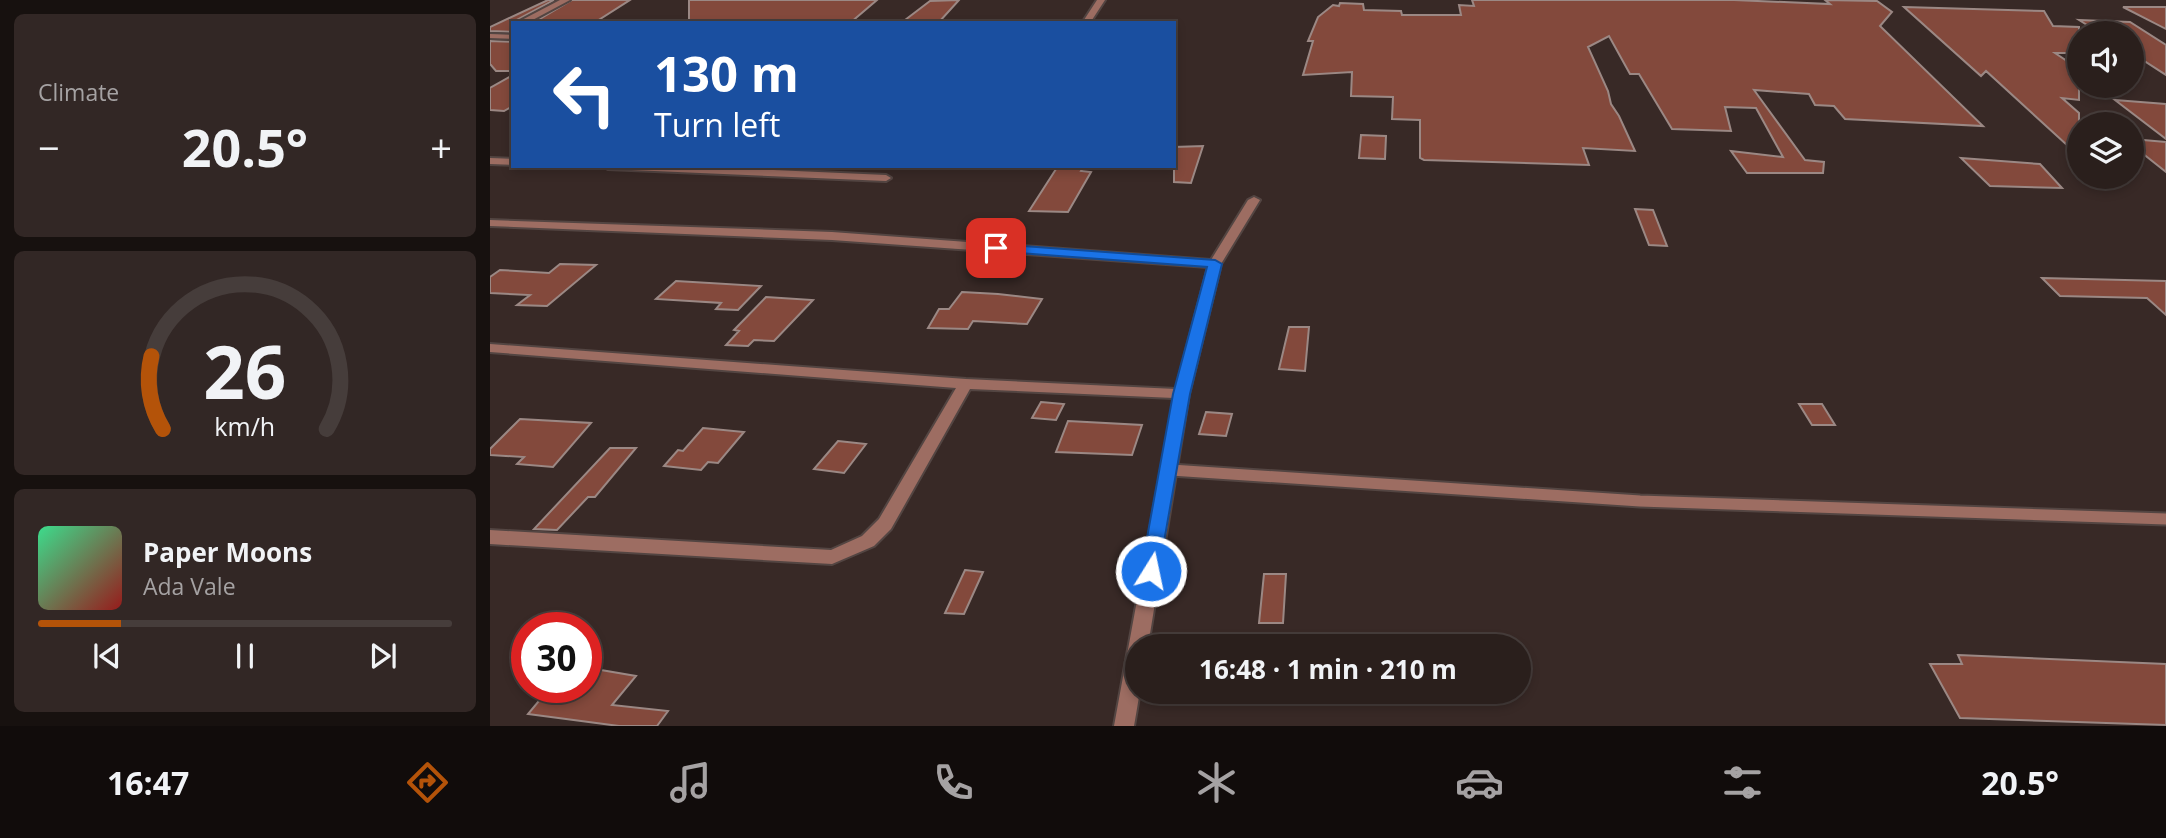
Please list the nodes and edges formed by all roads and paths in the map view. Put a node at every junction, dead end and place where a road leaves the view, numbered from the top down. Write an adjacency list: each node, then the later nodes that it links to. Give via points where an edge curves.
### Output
1 (566, 0): 3 (street)
2 (1101, 0): 4 (street)
3 (524, 21)
4 (1087, 21)
5 (511, 27): 6 (street)
6 (491, 36): 7 (street)
7 (511, 37)
8 (490, 162): 9 (street)
9 (511, 162)
10 (654, 168): 11 (street)
11 (886, 178)
12 (1254, 200): 14 (street)
13 (490, 223): 14 (street, via 832,236)
14 (1215, 264): 17 (street)
15 (490, 348): 16 (street)
16 (966, 384): 17 (street); 20 (street, via 885,524 868,541 832,557)
17 (1182, 394): 18 (street)
18 (1169, 470): 19 (lane, via 1640,500); 21 (street)
19 (2166, 519)
20 (490, 537)
21 (1140, 634)
22 (1128, 704): 23 (street)
23 (1124, 726)

